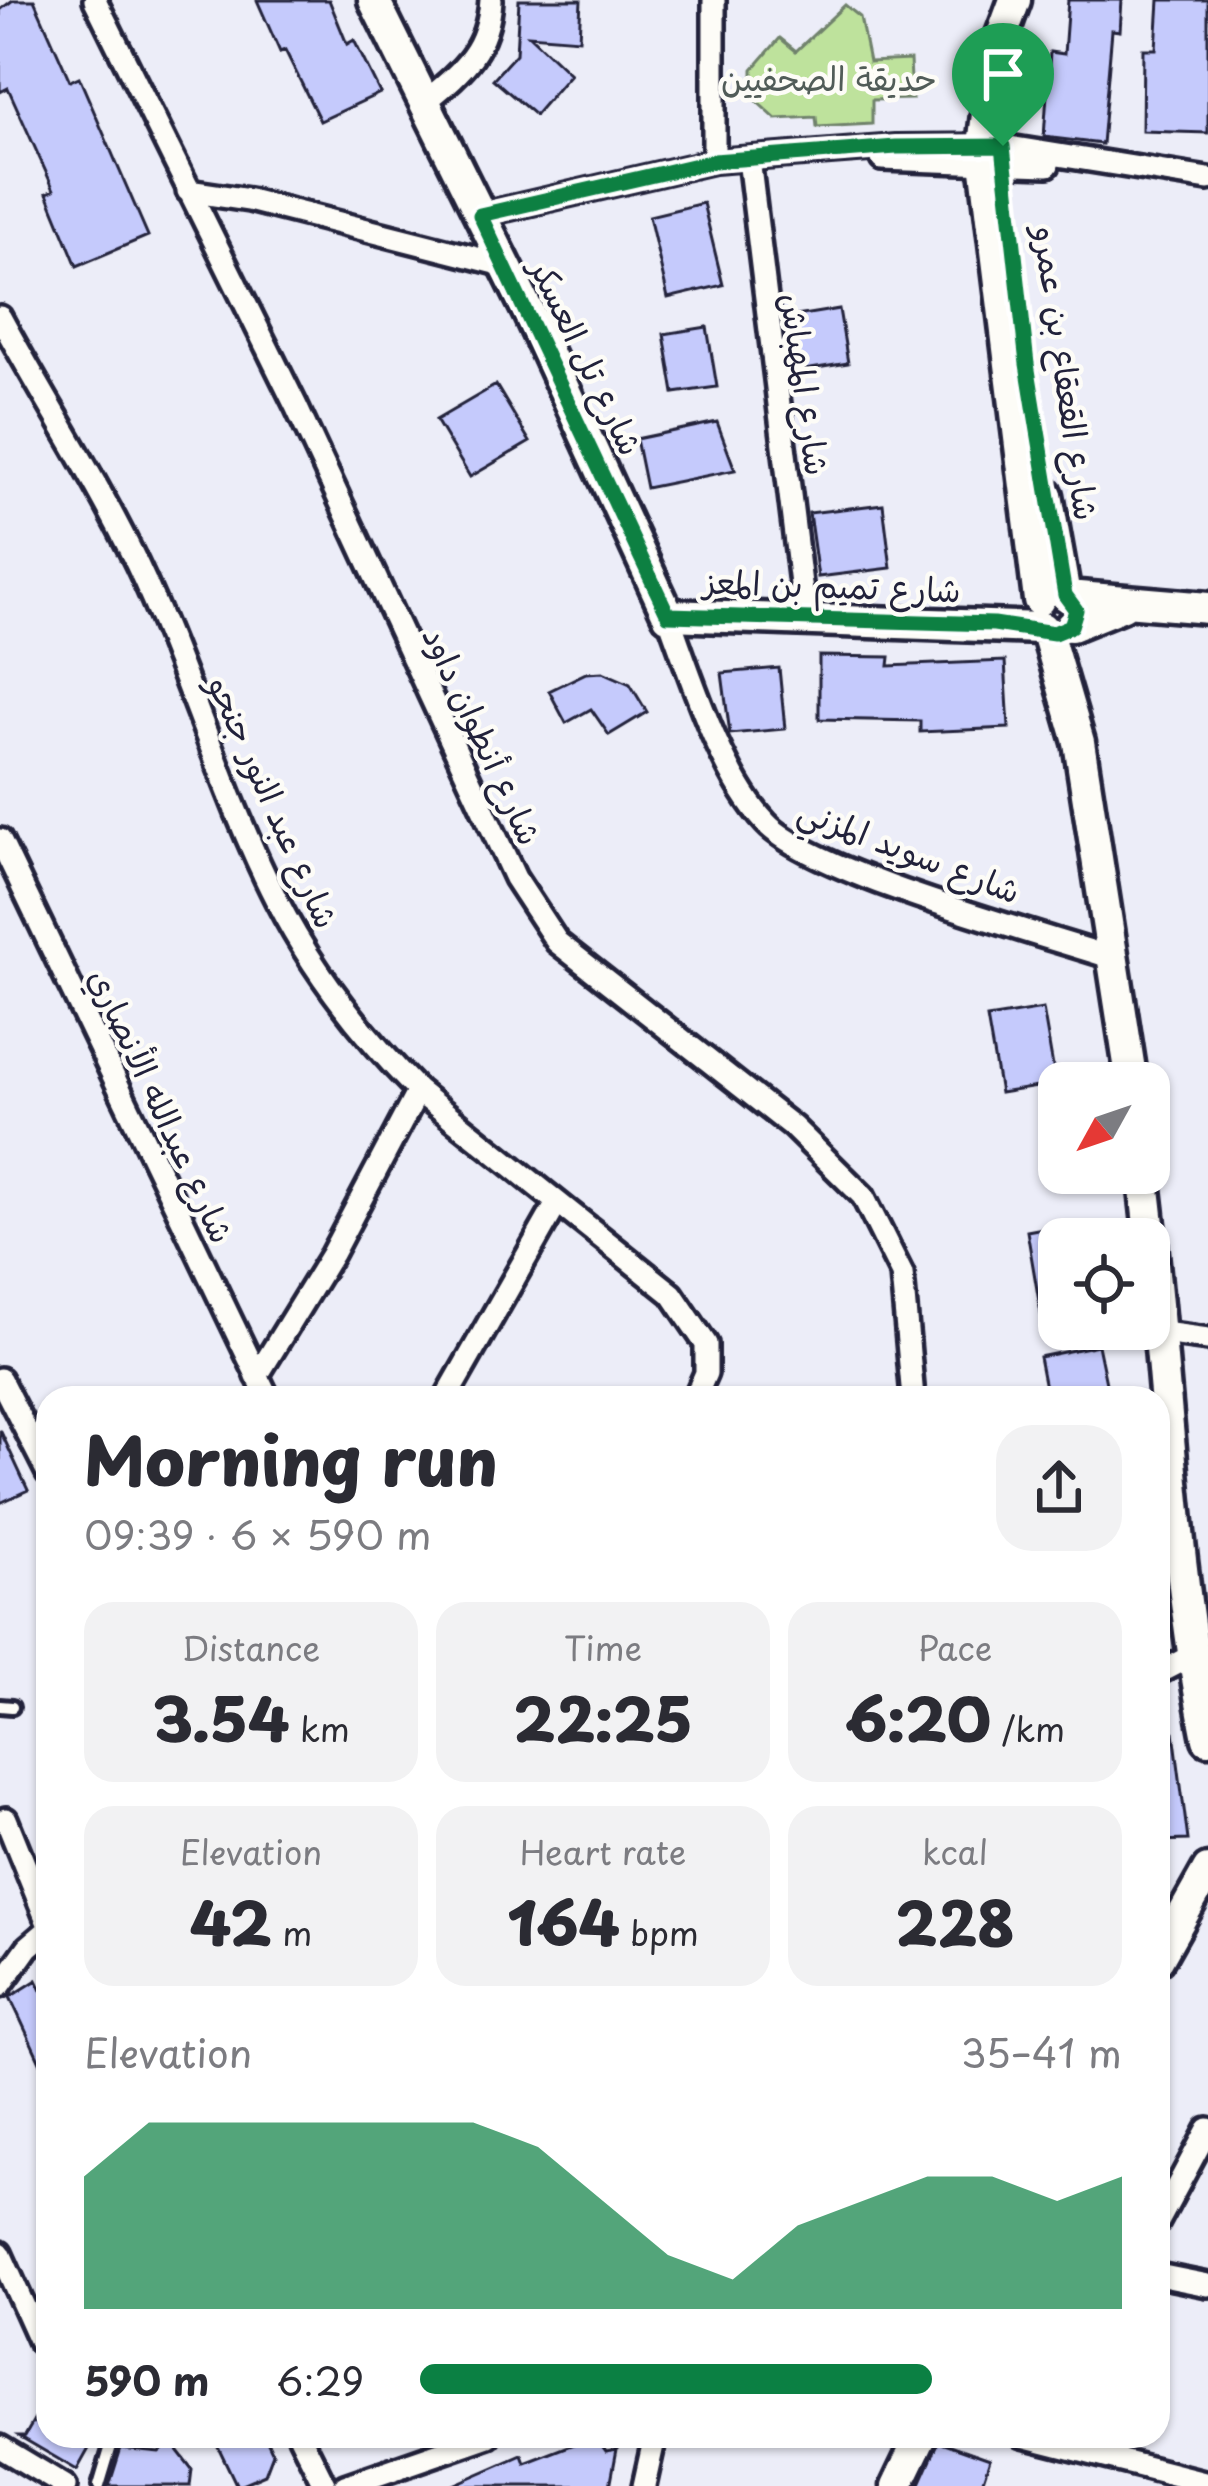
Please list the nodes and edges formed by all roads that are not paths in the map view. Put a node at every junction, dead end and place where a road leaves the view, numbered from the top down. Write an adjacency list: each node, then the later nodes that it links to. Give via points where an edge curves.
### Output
1 (95, 0): 11 (street, شارع أنطوان داود)
2 (374, 0): 6 (street, شارع تل العسكر)
3 (490, 0): 6 (street, via 473,61)
4 (714, 0): 9 (street)
5 (1013, 8): 7 (street, شارع القعقاع بن عمرو, via 995,54)
6 (425, 102): 12 (street, شارع تل العسكر)
7 (994, 156): 8 (street, via 896,147); 10 (street); 16 (street, شارع القعقاع بن عمرو)
8 (748, 159): 9 (street); 18 (street, شارع المهباش)
9 (714, 161): 12 (street)
10 (1208, 179)
11 (188, 191): 13 (street); 32 (street, شارع أنطوان داود, via 515,878 557,942 793,1127 862,1196 902,1274)
12 (480, 215): 13 (street, شارع تل العسكر)
13 (504, 265): 17 (street, شارع تل العسكر)
14 (0, 317): 22 (street, شارع عبد النور جنحو, via 135,560 278,903 343,1005)
15 (1208, 608): 16 (street, شارع تميم بن المعز, via 1123,605)
16 (1055, 614): 18 (street, شارع تميم بن المعز, via 994,624); 20 (street, شارع القعقاع بن عمرو)
17 (668, 615): 18 (street, شارع تميم بن المعز); 20 (street, شارع سويد المزني, via 736,774 782,839)
18 (806, 617)
19 (0, 840): 27 (street, شارع عبدالله الأنصاري)
20 (1116, 959): 21 (street, شارع القعقاع بن عمرو)
21 (1129, 1062)
22 (418, 1091): 23 (street, شارع عبد النور جنحو); 27 (street)
23 (556, 1205): 30 (street); 31 (street, شارع عبد النور جنحو, via 672,1294 696,1322 707,1359)
24 (1170, 1334): 25 (street)
25 (1208, 1339)
26 (1164, 1350): 33 (street)
27 (257, 1376): 29 (street, شارع عبدالله الأنصاري)
28 (0, 1379): 35 (street)
29 (262, 1386)
30 (453, 1386)
31 (699, 1386)
32 (910, 1386)
33 (1168, 1386)
34 (1170, 1414): 36 (street)
35 (36, 1450)
36 (1191, 1655): 37 (street); 38 (street)
37 (1170, 1666)
38 (1208, 1739)
39 (6, 1819): 41 (street)
40 (1206, 1878): 43 (street)
41 (36, 1895)
42 (36, 1939): 44 (street)
43 (1170, 1939)
44 (0, 1986)
45 (1208, 2128): 46 (street)
46 (1170, 2199)
47 (0, 2253): 50 (street)
48 (1170, 2278): 49 (street)
49 (1208, 2284)
50 (36, 2333)
51 (0, 2447): 59 (street)
52 (110, 2448): 60 (lane)
53 (306, 2448): 61 (street)
54 (454, 2448): 62 (street)
55 (652, 2448): 63 (street)
56 (915, 2448): 64 (street)
57 (1077, 2448): 58 (street)
58 (1208, 2483)
59 (65, 2486)
60 (99, 2486)
61 (325, 2486)
62 (345, 2486)
63 (644, 2486)
64 (897, 2486)

